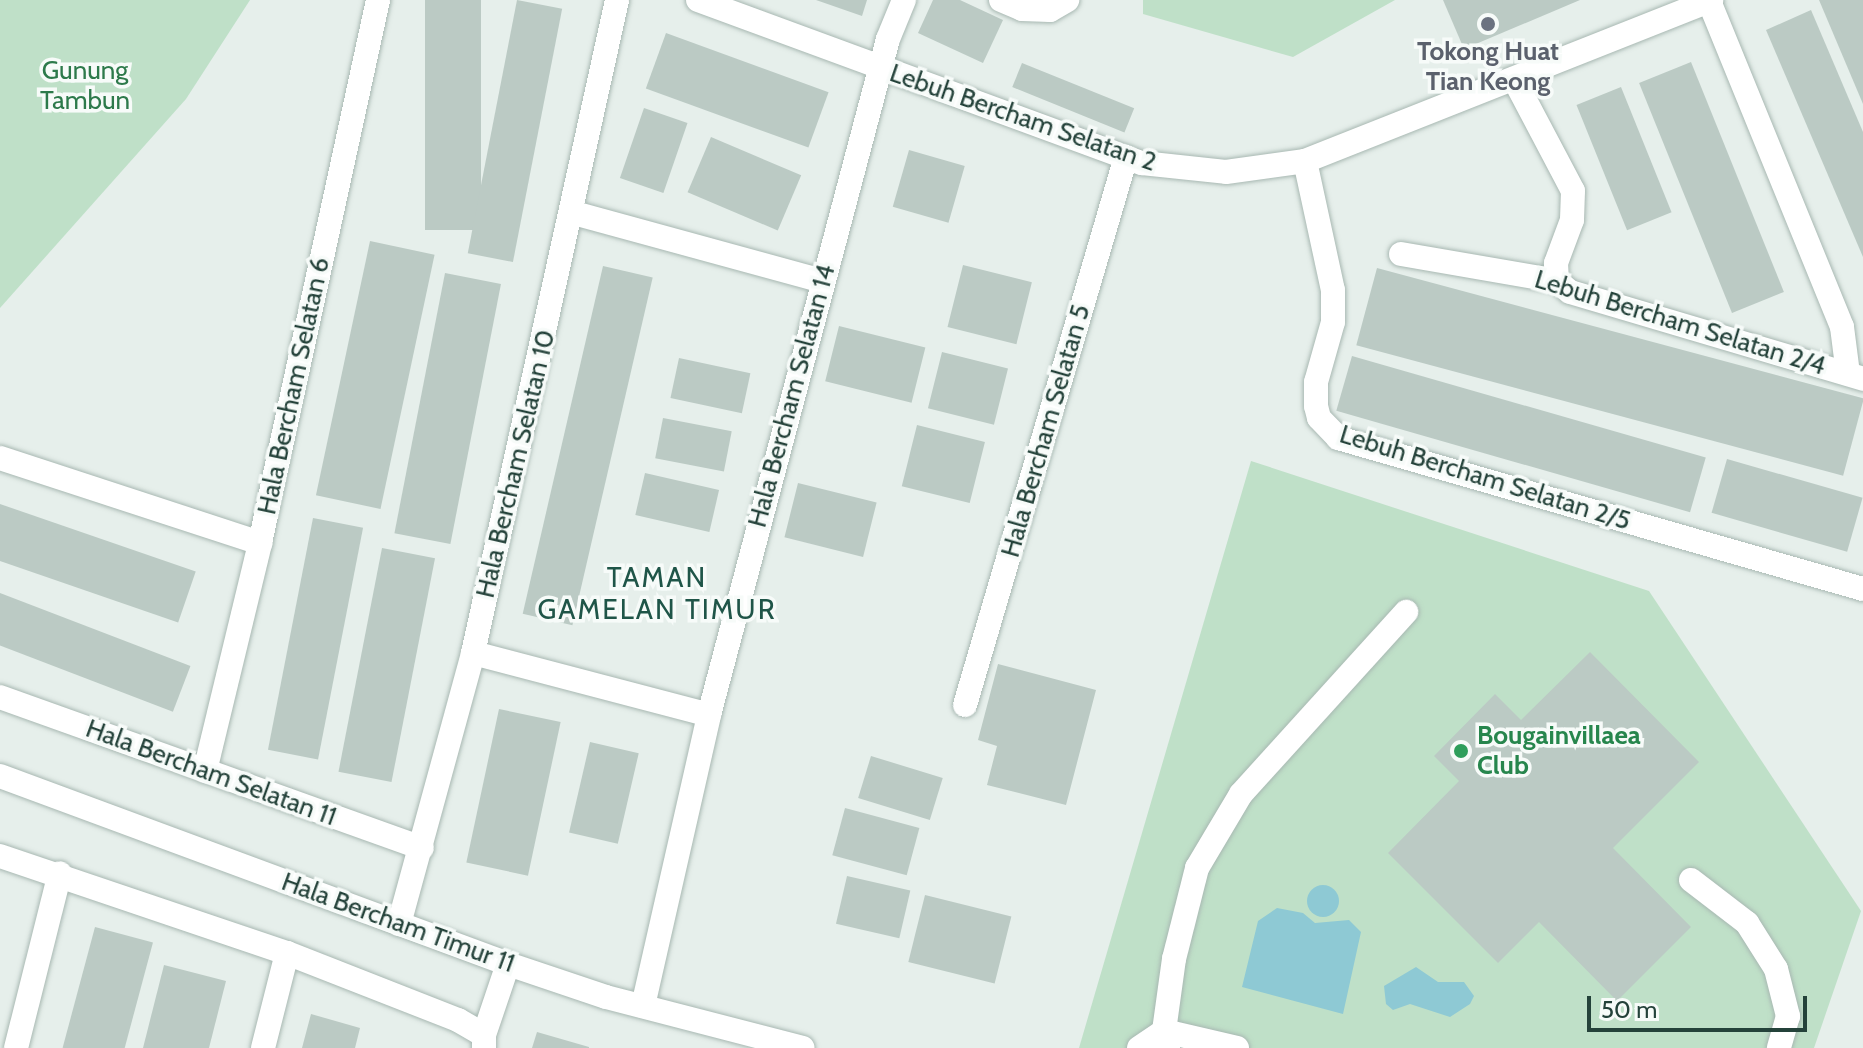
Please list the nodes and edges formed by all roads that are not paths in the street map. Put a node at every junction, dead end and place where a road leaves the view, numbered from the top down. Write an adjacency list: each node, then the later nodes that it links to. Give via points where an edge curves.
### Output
1 (378, 0): 18 (street, Hala Bercham Selatan 6)
2 (617, 0): 12 (street, Hala Bercham Selatan 10)
3 (698, 0): 8 (street, Lebuh Bercham Selatan 2)
4 (904, 0): 8 (street, Hala Bercham Selatan 14)
5 (1001, 0): 6 (street, via 1022,9 1050,10)
6 (1067, 0)
7 (1710, 0): 9 (street, Lebuh Bercham Selatan 2); 16 (street, via 1842,327)
8 (881, 68): 10 (street, Lebuh Bercham Selatan 2); 14 (street, Hala Bercham Selatan 14)
9 (1515, 81): 11 (street, Lebuh Bercham Selatan 2); 15 (street, via 1573,191 1575,206 1556,263)
10 (1126, 157): 11 (street, Lebuh Bercham Selatan 2, via 1180,170 1226,172); 23 (street, Hala Bercham Selatan 5)
11 (1305, 161): 19 (street, Lebuh Bercham Selatan 2/5, via 1333,290 1333,322 1316,382 1316,406 1319,418 1338,438)
12 (574, 213): 14 (street); 21 (street, Hala Bercham Selatan 10)
13 (1401, 254): 15 (street, Lebuh Bercham Selatan 2/4)
14 (822, 281): 24 (street, Hala Bercham Selatan 14)
15 (1557, 281): 16 (street, Lebuh Bercham Selatan 2/4, via 1570,292)
16 (1856, 376)
17 (0, 458): 18 (street)
18 (260, 543): 25 (street, Hala Bercham Selatan 6)
19 (1863, 589)
20 (1406, 612): 35 (street, via 1241,794 1197,868 1174,959)
21 (473, 653): 24 (street); 27 (street, Hala Bercham Selatan 10)
22 (0, 697): 25 (street, Hala Bercham Selatan 11)
23 (965, 705)
24 (709, 715): 34 (street, Hala Bercham Selatan 14)
25 (205, 771): 27 (street, Hala Bercham Selatan 11)
26 (0, 776): 31 (street, Hala Bercham Timur 11)
27 (422, 848): 31 (street, Hala Bercham Selatan 10)
28 (0, 856): 29 (street)
29 (60, 873): 32 (street); 38 (street)
30 (1691, 880): 43 (street, via 1747,923 1776,969 1788,1016)
31 (399, 924): 33 (street, Hala Bercham Timur 11)
32 (287, 953): 36 (street); 39 (street)
33 (508, 964): 34 (street, Hala Bercham Timur 11); 36 (street)
34 (643, 1006): 37 (street, Hala Bercham Timur 11)
35 (1166, 1040): 41 (street); 42 (street)
36 (484, 1042)
37 (749, 1042): 40 (street, Hala Bercham Timur 11)
38 (16, 1048)
39 (263, 1048)
40 (803, 1048)
41 (1139, 1048)
42 (1237, 1048)
43 (1779, 1048)

